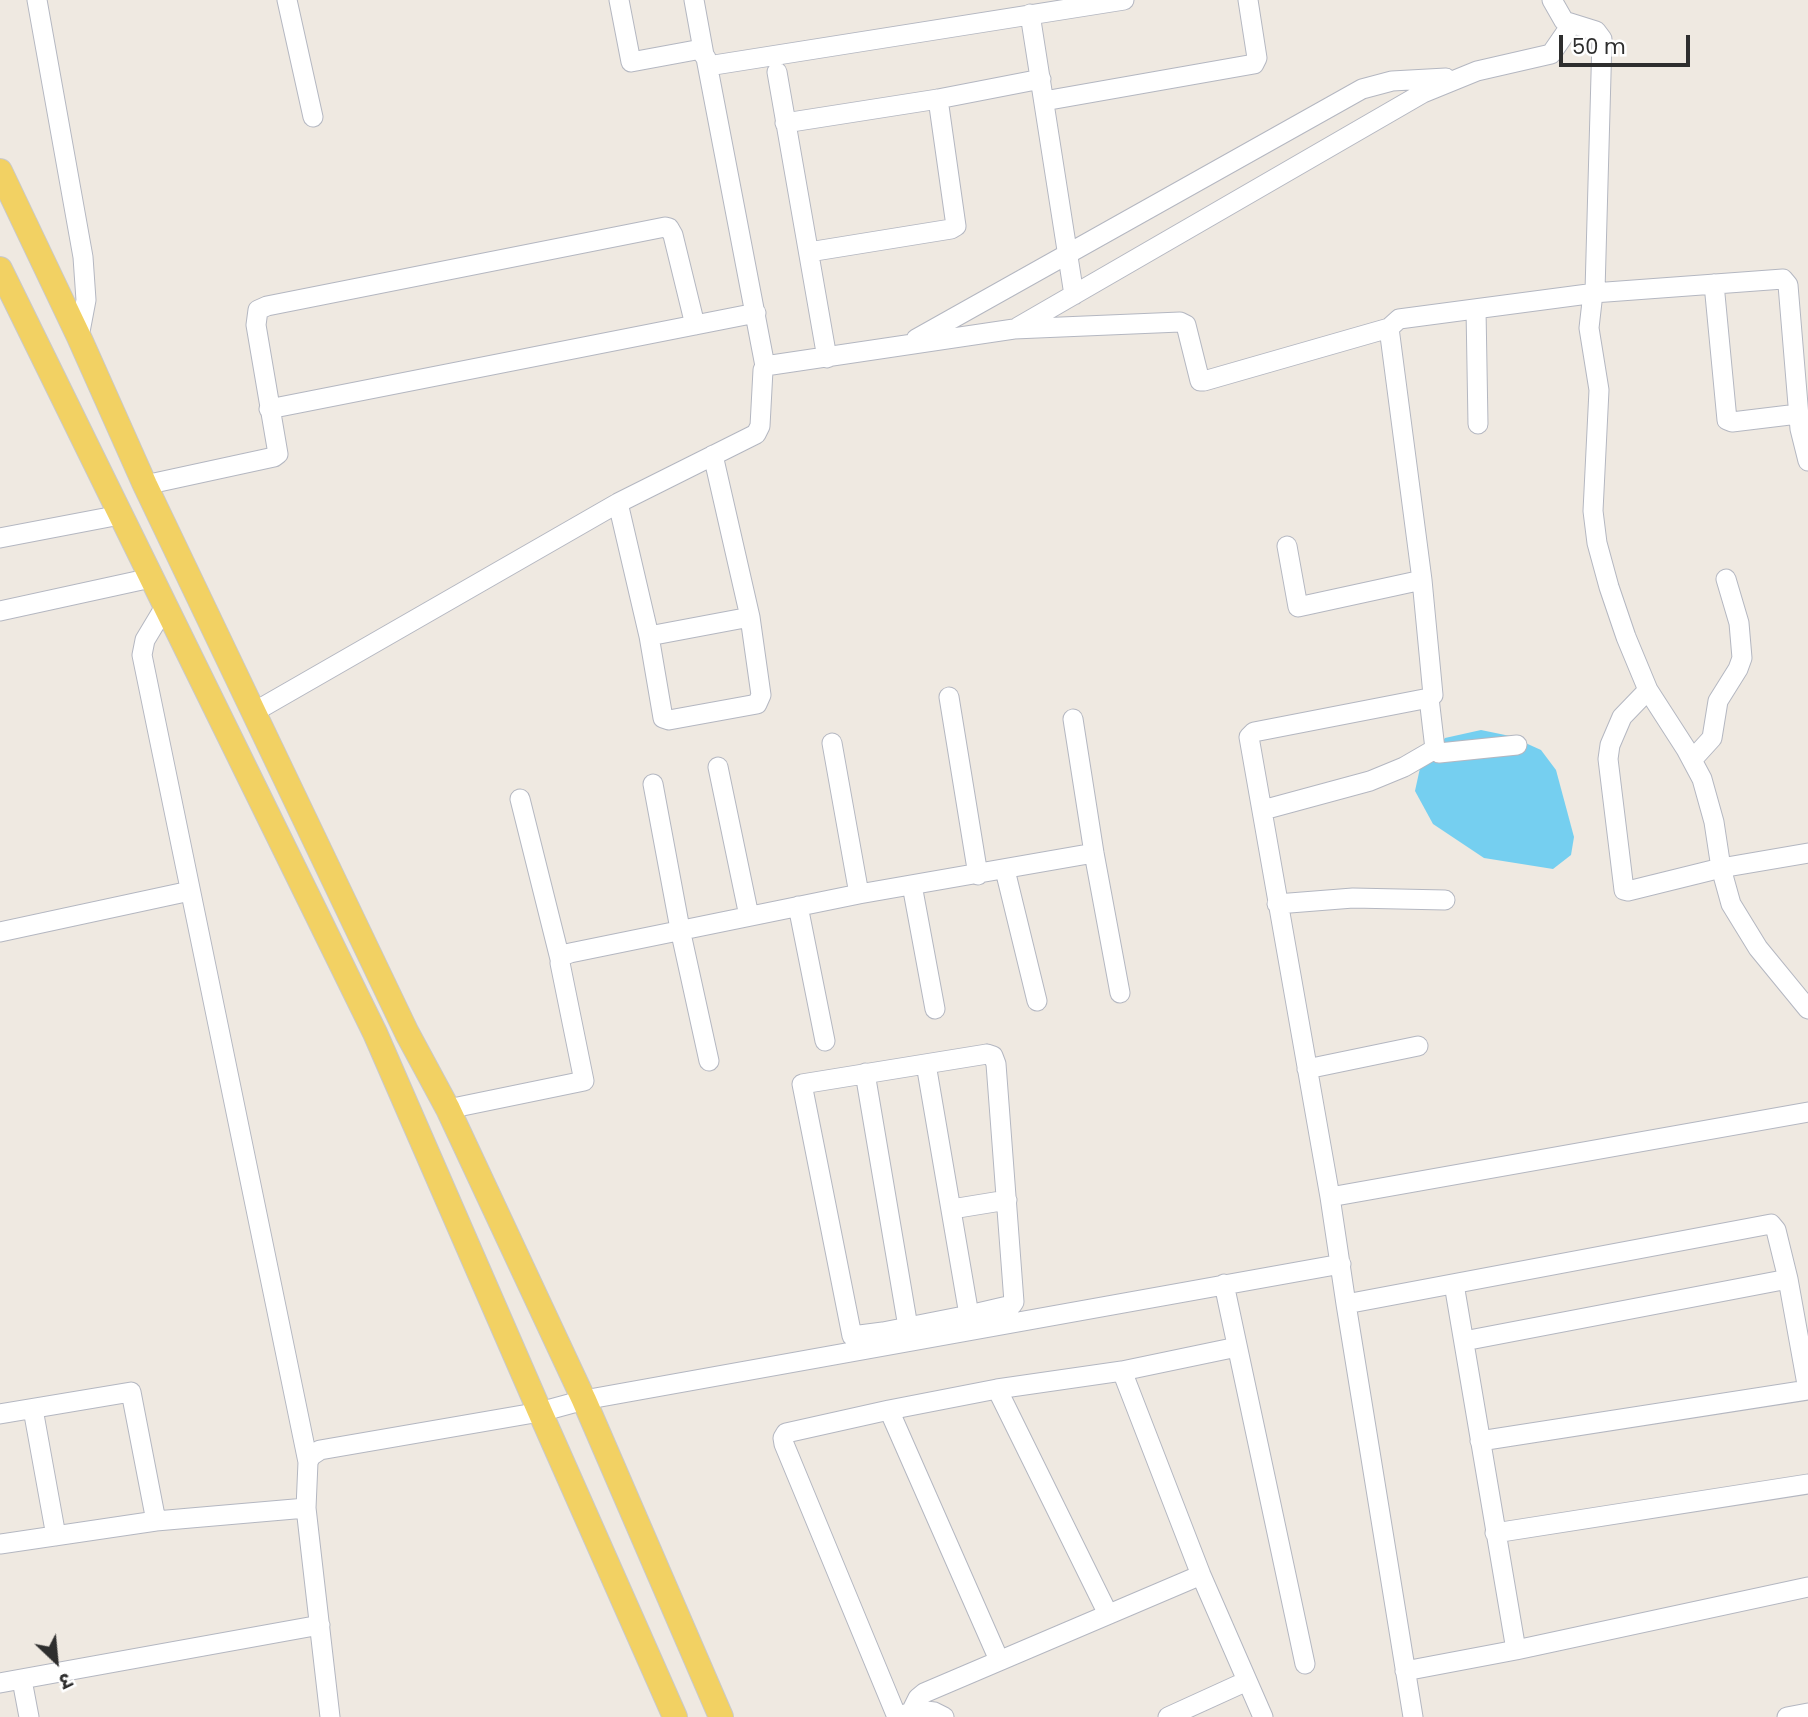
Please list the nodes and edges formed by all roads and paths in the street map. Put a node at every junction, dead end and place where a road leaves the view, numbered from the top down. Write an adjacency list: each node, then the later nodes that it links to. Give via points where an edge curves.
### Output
1 (37, 0): 30 (street, via 83,257 86,300)
2 (287, 0): 16 (street)
3 (619, 0): 10 (street, via 631,62 696,50)
4 (694, 0): 10 (street)
5 (1124, 0): 8 (street)
6 (1248, 0): 15 (street, via 1257,58 1254,64)
7 (1552, 0): 9 (street, via 1562,19)
8 (1030, 14): 10 (street); 13 (street)
9 (1571, 25): 12 (street, via 1551,54); 23 (street, via 1596,31 1602,39)
10 (706, 60): 26 (street)
11 (777, 72): 17 (street)
12 (1461, 77): 20 (street, via 1392,80 1362,89); 24 (street, via 1423,93)
13 (1041, 79): 14 (street); 15 (street)
14 (939, 99): 17 (street); 19 (street, via 955,228)
15 (1044, 102): 20 (street)
16 (313, 117)
17 (785, 123): 19 (street)
18 (0, 172): 30 (main road)
19 (810, 252): 32 (street)
20 (1068, 255): 24 (street); 31 (street)
21 (0, 269): 41 (main road)
22 (1714, 284): 23 (street); 35 (street, via 1779,278 1787,282); 35 (street, via 1727,420)
23 (1593, 293): 25 (street); 51 (street, via 1589,328 1599,390 1593,511 1626,637)
24 (1074, 295): 29 (street)
25 (1476, 309): 28 (street, via 1399,319); 36 (street)
26 (756, 313): 27 (street); 33 (street)
27 (695, 325): 34 (street); 34 (street, via 673,235 662,227 260,309 256,325)
28 (1389, 328): 29 (street, via 1204,381 1183,322); 46 (street)
29 (1014, 329): 31 (street)
30 (79, 337): 39 (main road)
31 (903, 347): 32 (street)
32 (827, 358): 33 (street)
33 (765, 366): 37 (street, via 759,432)
34 (270, 409): 39 (street, via 276,456)
35 (1798, 414): 38 (street)
36 (1478, 424)
37 (713, 455): 40 (street); 49 (street)
38 (1808, 461)
39 (145, 485): 54 (main road)
40 (618, 503): 50 (street); 54 (street)
41 (120, 515): 42 (street); 44 (main road)
42 (0, 538)
43 (1287, 546): 46 (street, via 1298,607)
44 (151, 578): 47 (main road); 48 (street)
45 (1726, 579): 59 (street, via 1740,623 1742,658 1718,701 1712,738)
46 (1422, 580): 53 (street, via 1433,694)
47 (166, 605): 70 (street, via 145,640 142,655); 110 (main road, via 375,1033)
48 (0, 611)
49 (750, 618): 50 (street); 50 (street, via 761,695 754,705 664,720)
50 (649, 636)
51 (1648, 690): 59 (street); 66 (street, via 1622,717 1608,759 1622,889)
52 (949, 697): 68 (street)
53 (1429, 698): 58 (street); 63 (street, via 1252,733 1249,740)
54 (254, 712): 89 (main road)
55 (1073, 719): 64 (street)
56 (832, 743): 71 (street)
57 (1517, 745): 58 (street, via 1441,753)
58 (1435, 748): 63 (street, via 1370,781)
59 (1692, 760): 66 (street, via 1714,822)
60 (718, 767): 75 (street)
61 (653, 783): 76 (street)
62 (520, 799): 78 (street)
63 (1263, 810): 73 (street)
64 (1094, 853): 67 (street); 79 (street)
65 (1808, 853): 66 (street)
66 (1721, 868): 82 (street, via 1738,920)
67 (1005, 870): 68 (street); 80 (street)
68 (978, 875): 69 (street)
69 (912, 885): 71 (street); 81 (street)
70 (190, 891): 77 (street); 113 (street)
71 (859, 894): 74 (street)
72 (1446, 900): 73 (street, via 1353,898)
73 (1277, 904): 87 (street)
74 (798, 906): 75 (street); 83 (street)
75 (749, 916): 76 (street)
76 (680, 929): 78 (street, via 569,953); 85 (street)
77 (0, 932)
78 (560, 959): 89 (street, via 584,1082)
79 (1120, 993)
80 (1037, 1001)
81 (935, 1009)
82 (1808, 1009)
83 (825, 1041)
84 (1418, 1046): 87 (street)
85 (709, 1060)
86 (926, 1064): 88 (street); 92 (street, via 993,1056); 93 (street)
87 (1307, 1069): 91 (street)
88 (866, 1073): 100 (street); 101 (street, via 802,1084 851,1334)
89 (448, 1109): 107 (main road)
90 (1808, 1112): 91 (street)
91 (1330, 1197): 94 (street)
92 (1007, 1200): 93 (street); 99 (street, via 1016,1298 1012,1305)
93 (952, 1209): 99 (street)
94 (1341, 1264): 96 (street); 98 (street)
95 (1788, 1279): 97 (street, via 1776,1230 1770,1224); 102 (street); 106 (street)
96 (1224, 1284): 101 (street, via 1037,1321); 103 (street)
97 (1454, 1284): 98 (street); 102 (street)
98 (1346, 1304): 127 (street)
99 (969, 1315): 100 (street)
100 (908, 1327): 101 (street)
101 (883, 1339): 107 (street)
102 (1464, 1341): 112 (street)
103 (1237, 1347): 104 (street); 126 (street)
104 (1122, 1371): 105 (street); 120 (street)
105 (998, 1389): 109 (street); 122 (street)
106 (1808, 1390): 112 (street)
107 (584, 1400): 110 (street); 136 (main road)
108 (33, 1409): 111 (street); 116 (street, via 131,1392); 118 (street)
109 (889, 1410): 125 (street); 132 (street, via 791,1431 783,1437)
110 (540, 1412): 113 (street, via 325,1449 315,1452); 135 (main road)
111 (0, 1414)
112 (1480, 1441): 117 (street)
113 (308, 1462): 115 (street)
114 (1808, 1484): 117 (street)
115 (306, 1508): 116 (street); 123 (street)
116 (156, 1521): 118 (street)
117 (1495, 1533): 124 (street)
118 (55, 1536): 119 (street)
119 (0, 1544)
120 (1201, 1575): 122 (street); 129 (street)
121 (1808, 1587): 124 (street)
122 (1108, 1614): 125 (street)
123 (320, 1625): 128 (street); 134 (street)
124 (1516, 1650): 127 (street)
125 (999, 1660): 132 (street, via 924,1693)
126 (1305, 1664)
127 (1405, 1671): 140 (street)
128 (22, 1681): 130 (street); 133 (street)
129 (1247, 1681): 138 (street); 139 (street)
130 (0, 1683)
131 (1808, 1713): 141 (street)
132 (902, 1715): 137 (street, via 934,1712)
133 (29, 1717)
134 (330, 1717)
135 (676, 1717)
136 (721, 1717)
137 (944, 1717)
138 (1168, 1717)
139 (1263, 1717)
140 (1413, 1717)
141 (1787, 1717)

